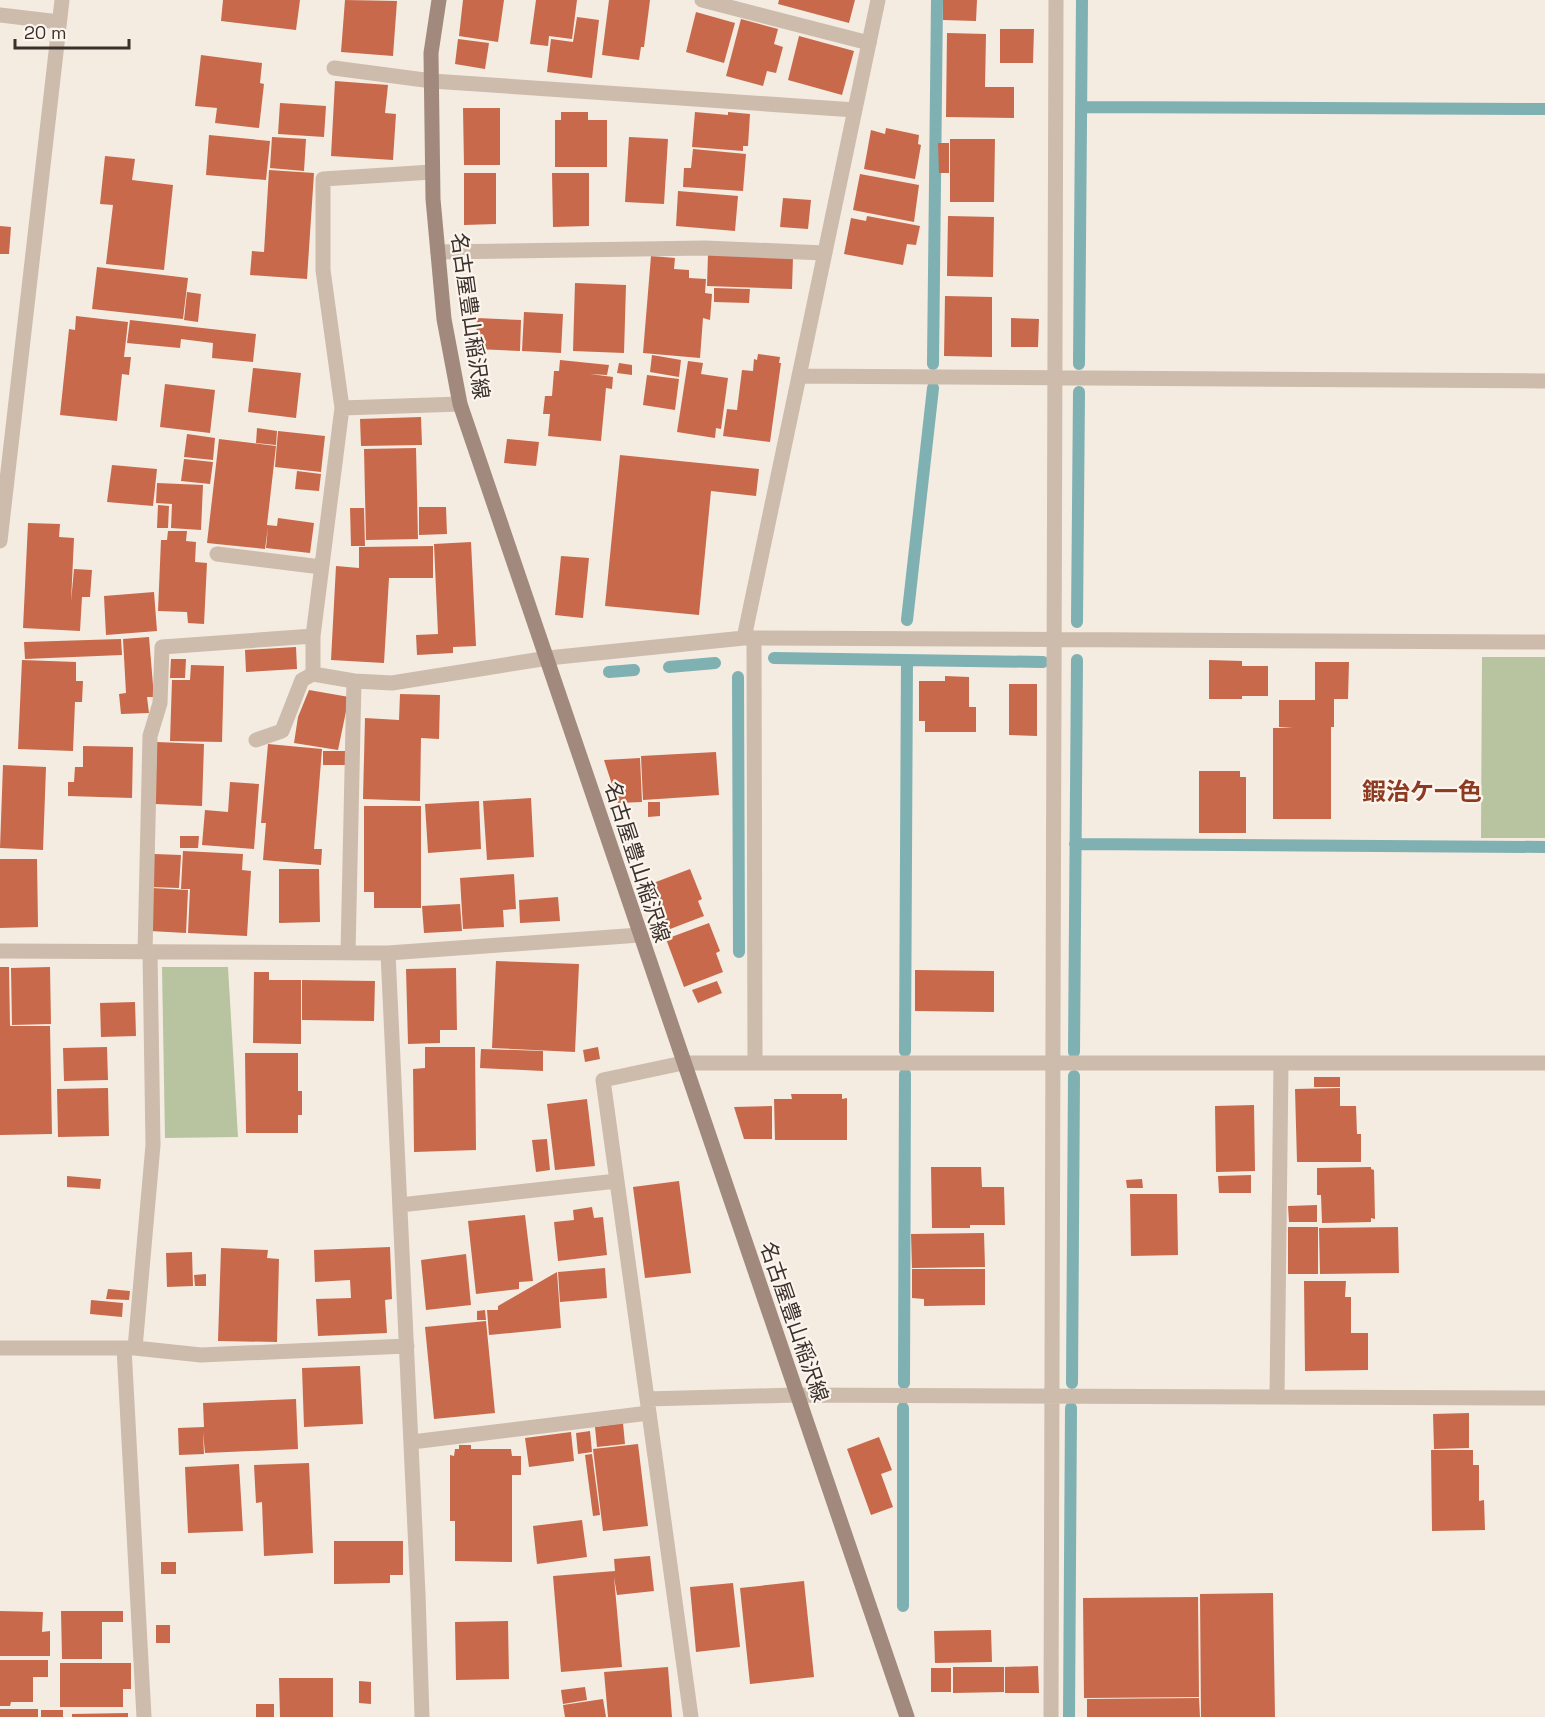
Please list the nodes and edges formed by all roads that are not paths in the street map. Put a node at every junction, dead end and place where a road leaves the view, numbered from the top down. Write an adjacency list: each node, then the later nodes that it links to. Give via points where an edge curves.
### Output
1 (62, 0): 7 (street)
2 (439, 0): 10 (main road, 名古屋豊山稲沢線)
3 (702, 0): 8 (street)
4 (878, 0): 8 (street)
5 (1056, 0): 16 (street)
6 (0, 15): 7 (street)
7 (59, 22): 20 (street)
8 (869, 43): 11 (street)
9 (334, 68): 10 (street)
10 (432, 81): 11 (street); 12 (main road, 名古屋豊山稲沢線)
11 (855, 110): 14 (street)
12 (432, 172): 13 (main road, 名古屋豊山稲沢線); 19 (street, via 323,179 323,270)
13 (438, 252): 14 (street, via 705,248); 18 (main road, 名古屋豊山稲沢線, via 444,319)
14 (825, 253): 15 (street)
15 (799, 376): 16 (street); 24 (street)
16 (1055, 377): 17 (street); 25 (street)
17 (1545, 381)
18 (460, 404): 19 (street); 27 (main road, 名古屋豊山稲沢線)
19 (342, 408): 22 (street)
20 (0, 541)
21 (217, 554): 22 (street)
22 (321, 567): 23 (street)
23 (313, 636): 28 (street); 33 (street, via 162,647 160,703 150,736)
24 (749, 638): 25 (street); 27 (street); 37 (street)
25 (1054, 638): 26 (street); 38 (street)
26 (1545, 642)
27 (548, 658): 29 (street, via 392,682); 31 (main road, 名古屋豊山稲沢線)
28 (313, 674): 29 (street); 30 (street, via 302,680 282,731)
29 (354, 681): 34 (street)
30 (256, 740)
31 (639, 936): 35 (street); 36 (main road, 名古屋豊山稲沢線)
32 (0, 951): 33 (street)
33 (147, 952): 34 (street); 45 (street, via 153,1145)
34 (348, 953): 35 (street)
35 (388, 953): 42 (street)
36 (683, 1063): 37 (street); 41 (street, via 603,1080); 46 (main road, 名古屋豊山稲沢線)
37 (755, 1063): 38 (street)
38 (1053, 1063): 39 (street); 47 (street)
39 (1281, 1063): 40 (street); 48 (street)
40 (1545, 1063)
41 (617, 1181): 42 (street); 50 (street)
42 (400, 1205): 43 (street)
43 (407, 1346): 45 (street, via 201,1355); 51 (street)
44 (0, 1348): 45 (street)
45 (130, 1348): 52 (street)
46 (796, 1395): 47 (street); 50 (street); 55 (main road, 名古屋豊山稲沢線)
47 (1052, 1396): 48 (street); 56 (street)
48 (1277, 1397): 49 (street)
49 (1545, 1398)
50 (648, 1406): 51 (street); 54 (street)
51 (412, 1442): 53 (street)
52 (144, 1717)
53 (422, 1717)
54 (691, 1717)
55 (907, 1717)
56 (1051, 1717)

